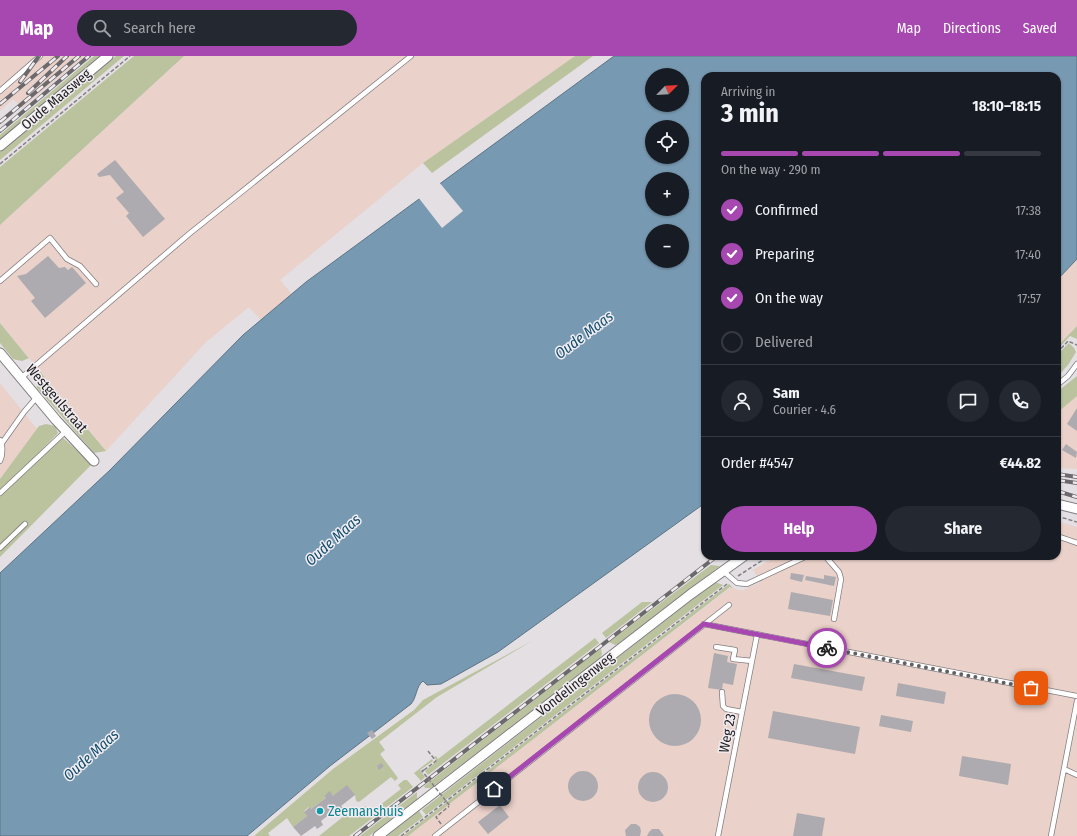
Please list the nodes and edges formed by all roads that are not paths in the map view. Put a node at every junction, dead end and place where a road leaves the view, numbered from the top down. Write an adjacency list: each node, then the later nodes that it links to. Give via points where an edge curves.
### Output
1 (40, 56): 4 (lane)
2 (108, 56): 6 (street, Oude Maasweg)
3 (411, 56): 11 (lane, via 189,234)
4 (35, 58): 5 (lane)
5 (0, 91)
6 (0, 146)
7 (0, 281): 8 (lane, via 50,238 67,259 80,266)
8 (96, 284)
9 (0, 353): 11 (street, Westgeulstraat)
10 (1077, 364): 12 (lane)
11 (21, 378): 13 (street, Westgeulstraat)
12 (1061, 382)
13 (38, 397): 14 (street, Westgeulstraat); 15 (lane)
14 (66, 430): 17 (street, Westgeulstraat); 18 (lane)
15 (1, 442): 16 (lane)
16 (0, 461)
17 (94, 461)
18 (0, 493)
19 (1061, 505): 20 (street)
20 (1077, 509)
21 (25, 524): 24 (lane)
22 (1061, 537): 23 (lane)
23 (1077, 543)
24 (0, 548)
25 (738, 560): 28 (street, Vondelingenweg)
26 (798, 560): 28 (lane, via 742,585)
27 (828, 560): 30 (lane, via 839,572 841,579)
28 (723, 571): 41 (street, Vondelingenweg)
29 (729, 605): 31 (lane)
30 (834, 619)
31 (704, 624): 32 (lane); 42 (lane)
32 (757, 635): 34 (lane, Weg 23); 36 (lane)
33 (716, 647): 34 (lane, via 735,650 733,659)
34 (752, 661): 38 (lane, Weg 23)
35 (722, 692): 38 (lane, via 722,706)
36 (1077, 696)
37 (1077, 701): 39 (lane)
38 (742, 712): 43 (lane, Weg 23)
39 (1064, 769): 40 (lane); 44 (lane)
40 (1077, 775)
41 (378, 836)
42 (435, 836)
43 (718, 836)
44 (1051, 836)

